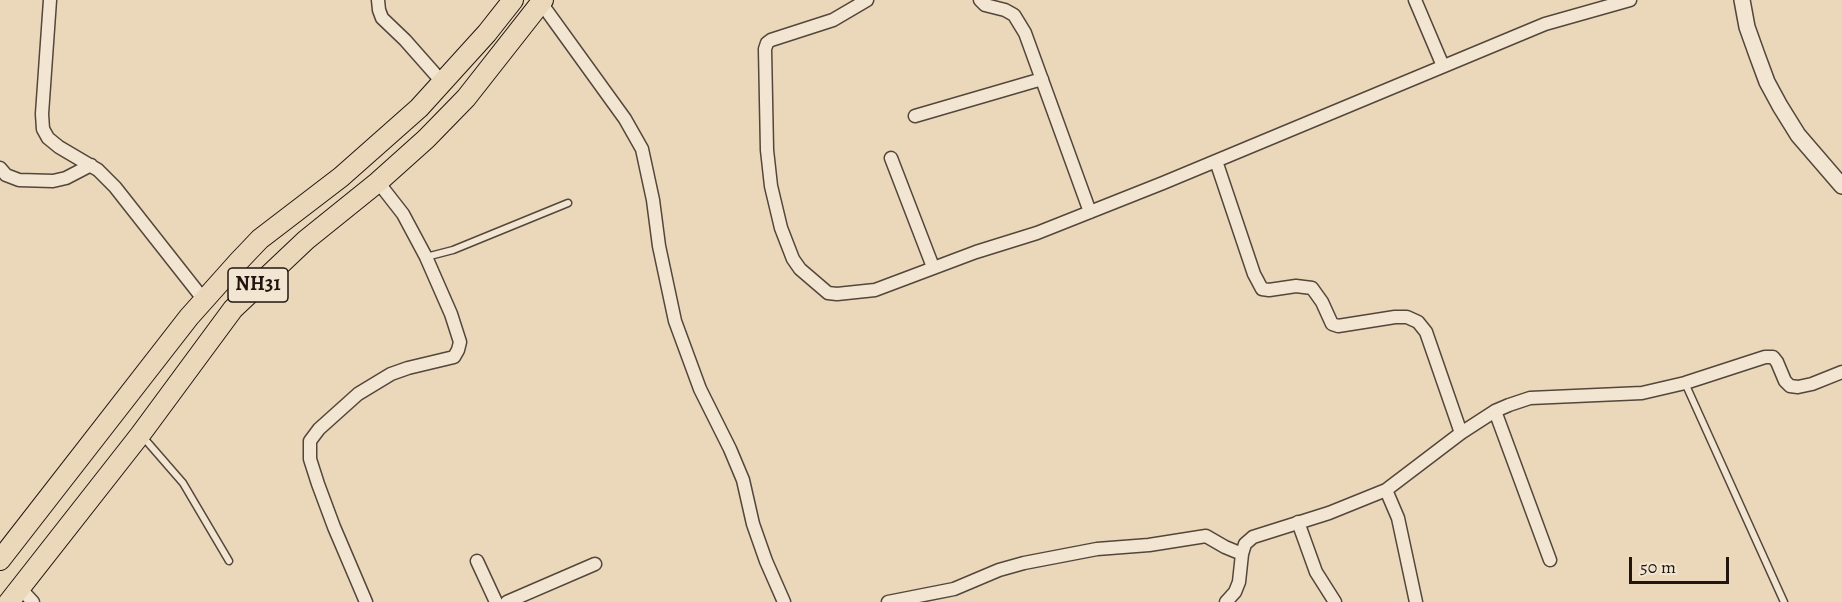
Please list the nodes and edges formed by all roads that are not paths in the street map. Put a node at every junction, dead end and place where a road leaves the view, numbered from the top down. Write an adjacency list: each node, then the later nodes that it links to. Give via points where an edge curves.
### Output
1 (50, 0): 16 (street, via 43,129 59,147)
2 (378, 0): 12 (street, via 382,18)
3 (513, 0): 12 (highway, NH31)
4 (867, 0): 23 (street, via 833,20 767,43 767,150 781,228 800,269 828,293 875,290)
5 (980, 0): 11 (street, via 1014,15)
6 (1415, 0): 10 (street)
7 (1630, 0): 10 (street, via 1545,24)
8 (1742, 0): 19 (street, via 1747,27 1767,82 1798,135)
9 (541, 1): 18 (highway, NH31, via 466,98); 42 (street, via 630,126 642,149 675,321 700,389 743,480 756,533)
10 (1443, 66): 15 (street)
11 (1042, 79): 13 (street); 21 (street)
12 (443, 82): 24 (highway, NH31, via 341,177 260,239)
13 (915, 116)
14 (891, 158): 23 (street)
15 (1216, 161): 21 (street); 28 (street, via 1262,289 1312,288 1332,324 1338,326 1395,317 1418,322 1426,332)
16 (91, 165): 17 (street, via 53,182 19,180); 24 (street, via 115,187)
17 (0, 168)
18 (378, 182): 22 (street, via 403,214); 29 (highway, NH31, via 306,240 233,309)
19 (1842, 186)
20 (568, 203): 22 (lane, via 453,250)
21 (1090, 212): 23 (street)
22 (426, 257): 39 (street, via 459,335 454,357 391,374 358,394 310,441 313,467)
23 (933, 267)
24 (204, 300): 33 (highway, NH31)
25 (1842, 372): 26 (street, via 1812,384 1791,386 1773,357 1765,357)
26 (1686, 383): 27 (street, via 1642,393 1530,398); 47 (lane)
27 (1495, 411): 28 (street); 34 (street)
28 (1461, 433): 30 (street)
29 (140, 435): 35 (lane, via 183,483); 38 (highway, NH31)
30 (1386, 490): 31 (street); 46 (street, via 1398,518)
31 (1298, 522): 32 (street, via 1253,537); 45 (street, via 1316,572)
32 (1242, 554): 43 (street, via 1206,536 1097,549 1024,563 954,589); 44 (street, via 1239,582)
33 (0, 560)
34 (1550, 560)
35 (229, 561)
36 (477, 561): 40 (street)
37 (595, 564): 41 (street)
38 (20, 597)
39 (366, 602)
40 (496, 602)
41 (507, 602)
42 (784, 602)
43 (888, 602)
44 (1226, 602)
45 (1335, 602)
46 (1416, 602)
47 (1784, 602)

